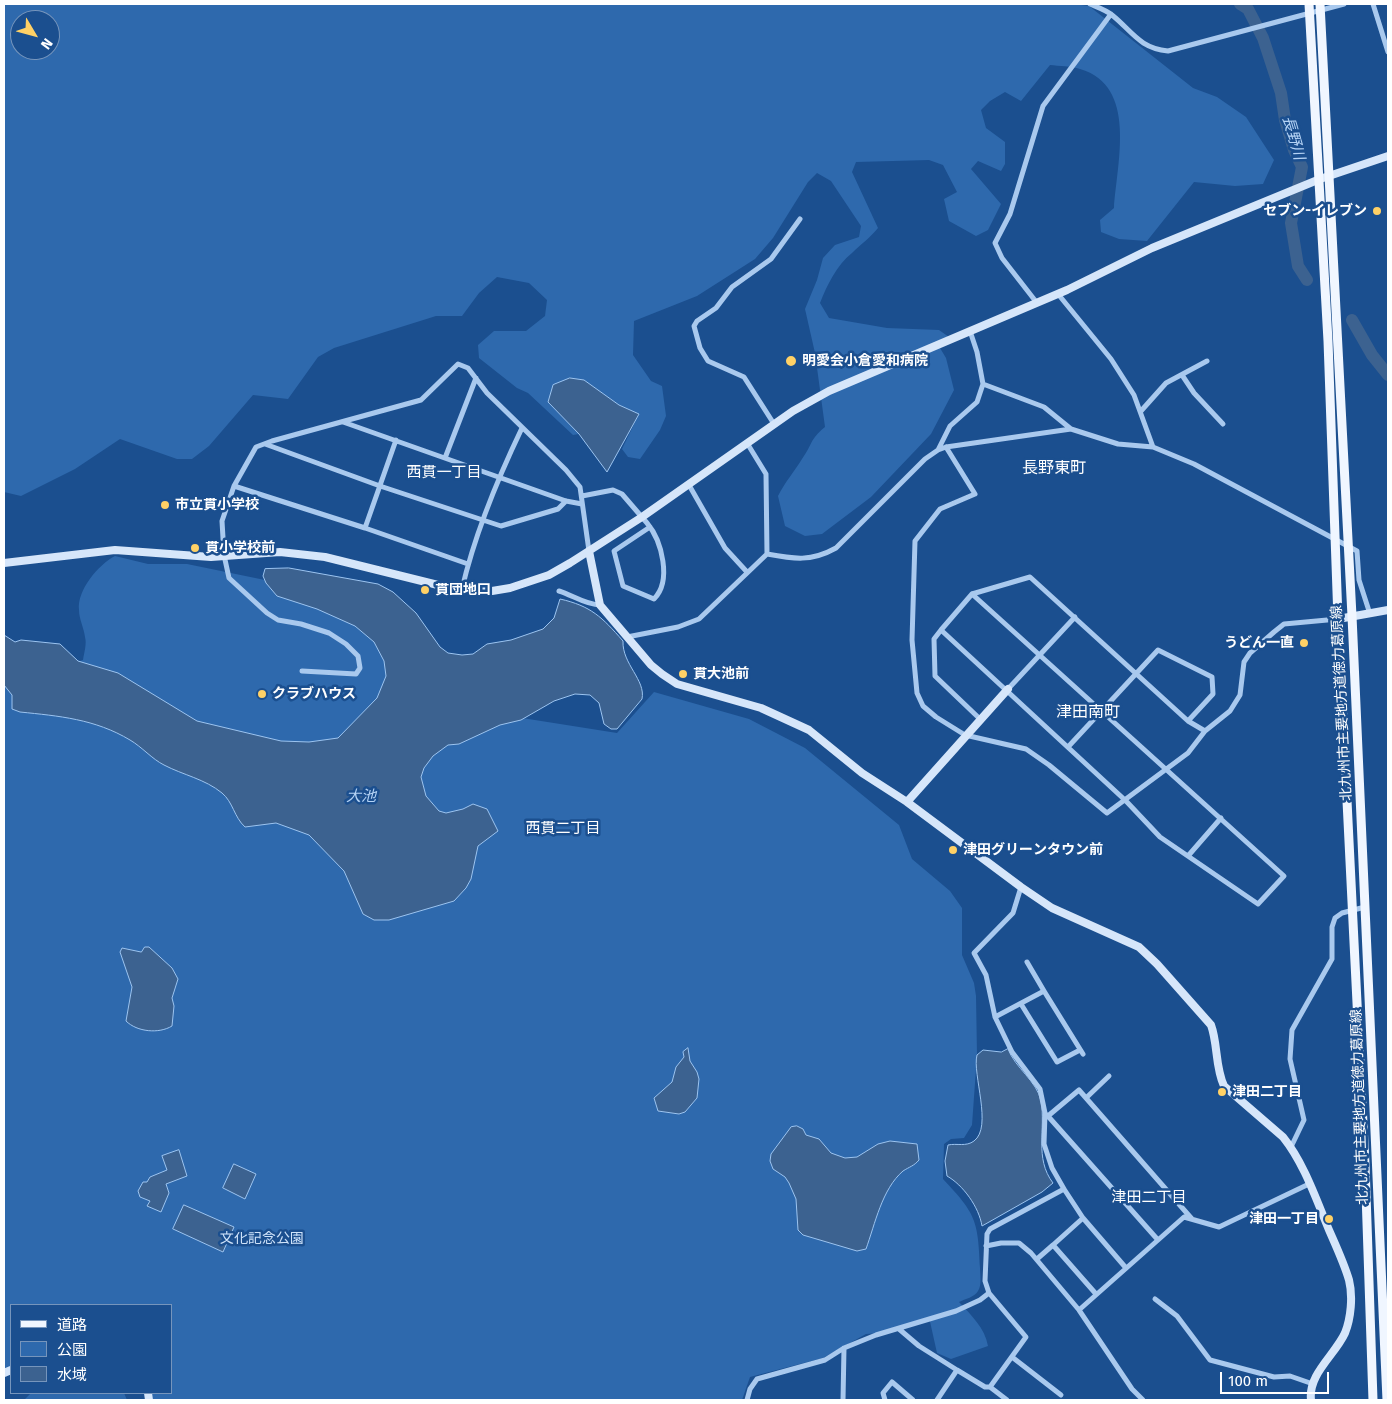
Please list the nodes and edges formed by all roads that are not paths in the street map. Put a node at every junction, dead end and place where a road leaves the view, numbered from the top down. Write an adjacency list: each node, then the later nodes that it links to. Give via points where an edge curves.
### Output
1 (1090, 4): 6 (street)
2 (1309, 4): 7 (main road, 北九州市主要地方道徳力葛原線)
3 (1344, 4): 5 (street)
4 (1373, 4): 8 (street)
5 (1320, 7): 7 (street); 10 (main road, 北九州市主要地方道徳力葛原線)
6 (1111, 14): 7 (street, via 1133,38 1168,51); 13 (street, via 1043,106 1010,214 995,243 1002,258)
7 (1310, 14): 10 (main road, 北九州市主要地方道徳力葛原線)
8 (1388, 52)
9 (1388, 156): 10 (street)
10 (1324, 178): 12 (street, via 1152,248); 43 (main road, 北九州市主要地方道徳力葛原線); 44 (main road, 北九州市主要地方道徳力葛原線)
11 (800, 219): 21 (street, via 771,258 732,287 716,308 694,326 700,348 708,361 744,376)
12 (1058, 294): 13 (street); 19 (street, via 1111,359 1134,395)
13 (1037, 303): 14 (street)
14 (970, 331): 18 (street); 21 (street, via 829,391)
15 (1207, 361): 16 (street)
16 (1182, 375): 19 (street, via 1166,383); 22 (street, via 1194,393)
17 (476, 378): 20 (street, via 468,368 458,364 420,400); 23 (street); 31 (street)
18 (983, 384): 24 (street, via 1044,408); 30 (street, via 977,402 950,426)
19 (1140, 411): 29 (street)
20 (343, 422): 25 (street); 27 (street)
21 (774, 424): 26 (street)
22 (1224, 424)
23 (522, 428): 32 (street); 36 (street, via 566,470 580,487)
24 (1070, 429): 28 (street); 29 (street, via 1118,444)
25 (396, 440): 31 (street); 35 (street)
26 (747, 443): 33 (street); 46 (street, via 766,474)
27 (265, 444): 34 (street, via 256,447); 35 (street)
28 (946, 447): 30 (street); 70 (street, via 975,494 940,509 914,541 912,640 917,693 923,706)
29 (1152, 447): 43 (street, via 1194,464)
30 (938, 450): 46 (street, via 925,459 836,548 822,556 798,559)
31 (445, 458): 32 (street)
32 (499, 475): 37 (street); 40 (street)
33 (688, 485): 39 (street); 50 (street, via 725,548)
34 (234, 486): 42 (street); 47 (street, via 222,521)
35 (380, 486): 40 (street); 42 (street)
36 (582, 496): 38 (street); 39 (street, via 614,490 622,494)
37 (566, 501): 38 (street); 40 (street, via 558,509 501,526)
38 (582, 504): 45 (street)
39 (642, 517): 41 (street); 45 (street)
40 (483, 521): 49 (street)
41 (650, 527): 41 (street, via 655,533 664,574 660,593 654,599 623,586 614,551)
42 (365, 528): 49 (street)
43 (1336, 539): 44 (street); 59 (main road, 北九州市主要地方道徳力葛原線)
44 (1348, 546): 56 (street, via 1357,551 1359,580); 57 (main road, 北九州市主要地方道徳力葛原線)
45 (590, 551): 51 (street, via 549,575 528,583 492,591); 54 (street)
46 (768, 554): 50 (street)
47 (224, 555): 48 (street, via 192,557 114,550); 51 (street, via 280,552 325,557); 63 (street, via 233,584 267,613 278,620 329,633 353,650 360,663 356,674)
48 (4, 563)
49 (468, 564): 51 (street)
50 (747, 572): 61 (street, via 706,613 691,623)
51 (462, 589)
52 (559, 591): 54 (street)
53 (972, 594): 58 (street, via 1030,577); 60 (street); 62 (street)
54 (600, 606): 61 (street)
55 (1388, 610): 56 (street)
56 (1370, 614): 57 (street)
57 (1352, 616): 59 (street); 78 (main road, 北九州市主要地方道徳力葛原線)
58 (1075, 617): 62 (street); 64 (street)
59 (1338, 619): 69 (street, via 1284,624 1274,632 1244,662 1238,702); 79 (main road, 北九州市主要地方道徳力葛原線)
60 (941, 630): 65 (street); 67 (street, via 934,639 935,676)
61 (627, 637): 74 (street, via 651,665 677,684 761,708 809,730 862,773)
62 (1040, 654): 65 (street); 66 (street)
63 (302, 671)
64 (1134, 674): 66 (street); 68 (street); 68 (street, via 1158,650 1212,677 1213,694)
65 (1008, 690): 67 (street); 71 (street)
66 (1102, 710): 71 (street); 72 (street)
67 (980, 719): 70 (street)
68 (1188, 721): 69 (street)
69 (1205, 731): 72 (street, via 1188,753)
70 (965, 735): 73 (street, via 1026,748 1107,813); 74 (street)
71 (1068, 747): 73 (street)
72 (1167, 770): 73 (street); 75 (street)
73 (1126, 801): 76 (street, via 1160,837)
74 (906, 802): 77 (street)
75 (1221, 818): 76 (street); 76 (street, via 1284,876 1258,904)
76 (1188, 856)
77 (1021, 887): 83 (street, via 1013,913 974,953 986,975); 87 (street, via 1052,908 1112,934 1147,954 1211,1025 1224,1086)
78 (1366, 907): 79 (street); 117 (main road, 北九州市主要地方道徳力葛原線)
79 (1353, 911): 87 (street, via 1335,918 1332,959 1292,1030 1290,1059 1304,1120); 116 (main road, 北九州市主要地方道徳力葛原線)
80 (1027, 962): 81 (street)
81 (1044, 991): 82 (street); 82 (street, via 1081,1052 1057,1062)
82 (1021, 1004): 83 (street)
83 (995, 1017): 86 (street, via 1012,1052 1040,1089)
84 (1109, 1076): 85 (street)
85 (1086, 1098): 86 (street, via 1079,1090); 91 (street)
86 (1046, 1115): 89 (street, via 1044,1144); 92 (street)
87 (1291, 1147): 88 (street)
88 (1309, 1184): 91 (street, via 1218,1227); 105 (street, via 1344,1265 1351,1293 1345,1333)
89 (1064, 1189): 90 (street); 94 (street, via 990,1229 986,1234)
90 (1083, 1218): 93 (street); 96 (street)
91 (1192, 1219): 92 (street, via 1184,1217)
92 (1158, 1240): 96 (street)
93 (1053, 1245): 95 (street); 98 (street)
94 (986, 1246): 95 (street, via 1019,1243); 97 (street, via 985,1281)
95 (1037, 1259): 100 (street)
96 (1126, 1268): 98 (street)
97 (989, 1293): 101 (street, via 956,1311); 103 (street, via 1026,1337)
98 (1096, 1294): 100 (street)
99 (1155, 1299): 105 (street, via 1178,1316 1210,1360 1274,1378 1290,1376)
100 (1079, 1310): 114 (street, via 1132,1389)
101 (900, 1328): 102 (street); 104 (street, via 919,1346)
102 (844, 1348): 108 (street, via 825,1360 757,1379); 109 (street)
103 (1012, 1357): 106 (street); 107 (street)
104 (957, 1370): 106 (street); 112 (street)
105 (1313, 1384): 115 (street)
106 (990, 1387): 113 (street)
107 (1062, 1395)
108 (746, 1400)
109 (843, 1400)
110 (885, 1400): 111 (street, via 883,1393 892,1382)
111 (913, 1400)
112 (937, 1400)
113 (1007, 1400)
114 (1143, 1400)
115 (1311, 1400)
116 (1373, 1400)
117 (1387, 1400)

